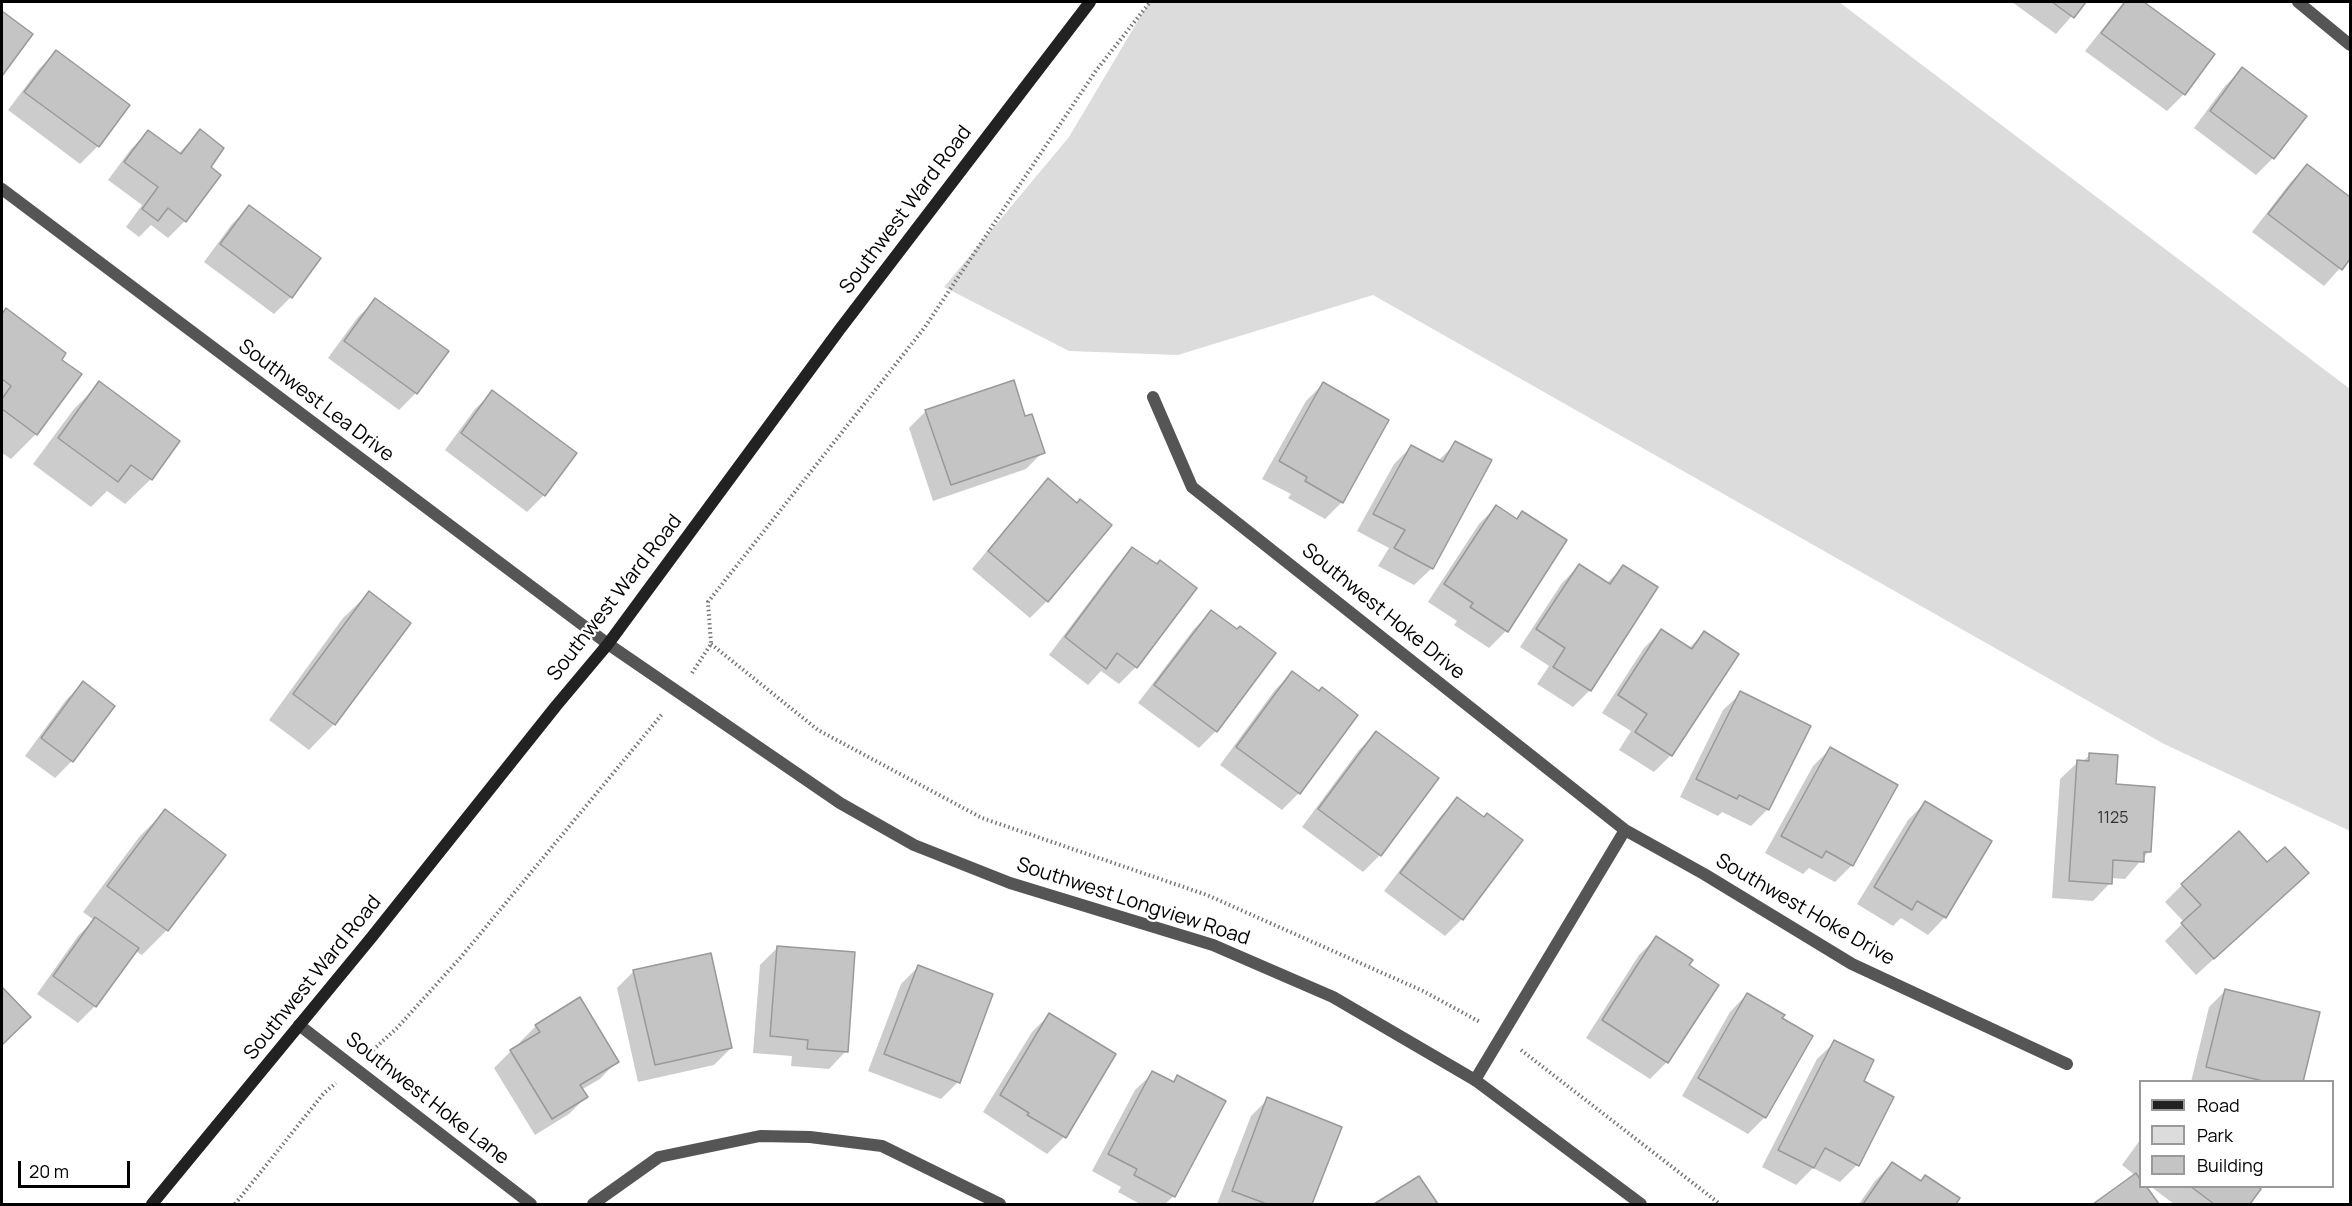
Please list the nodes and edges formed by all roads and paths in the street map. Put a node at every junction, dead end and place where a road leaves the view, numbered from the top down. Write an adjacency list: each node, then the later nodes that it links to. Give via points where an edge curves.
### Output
1 (1090, 2): 7 (main road, Southwest Ward Road, via 840,329)
2 (1150, 2): 8 (path, via 1095,72 925,327 708,602)
3 (2298, 2): 4 (street)
4 (2350, 45)
5 (2, 189): 7 (street, Southwest Lea Drive)
6 (1154, 397): 10 (street, Southwest Hoke Drive, via 1192,487)
7 (608, 644): 9 (street, Southwest Longview Road); 11 (main road, Southwest Ward Road)
8 (711, 644): 9 (path); 12 (path, via 818,730 982,818 1207,895 1423,991)
9 (678, 693): 14 (path, via 461,957 398,1027); 15 (street, Southwest Longview Road, via 840,803 914,845 1010,882 1213,945 1333,997)
10 (1625, 830): 12 (street); 13 (street, Southwest Hoke Drive, via 1852,964)
11 (299, 1025): 14 (street, Southwest Hoke Lane); 16 (main road, Southwest Ward Road)
12 (1502, 1035): 15 (street); 22 (path)
13 (2067, 1064)
14 (354, 1068): 17 (path, via 324,1093); 18 (street, Southwest Hoke Lane)
15 (1475, 1080): 21 (street, Southwest Longview Road)
16 (152, 1204)
17 (235, 1204)
18 (531, 1204)
19 (593, 1204): 20 (street, via 659,1157 760,1136 810,1137 882,1146)
20 (1000, 1204)
21 (1641, 1204)
22 (1720, 1204)

